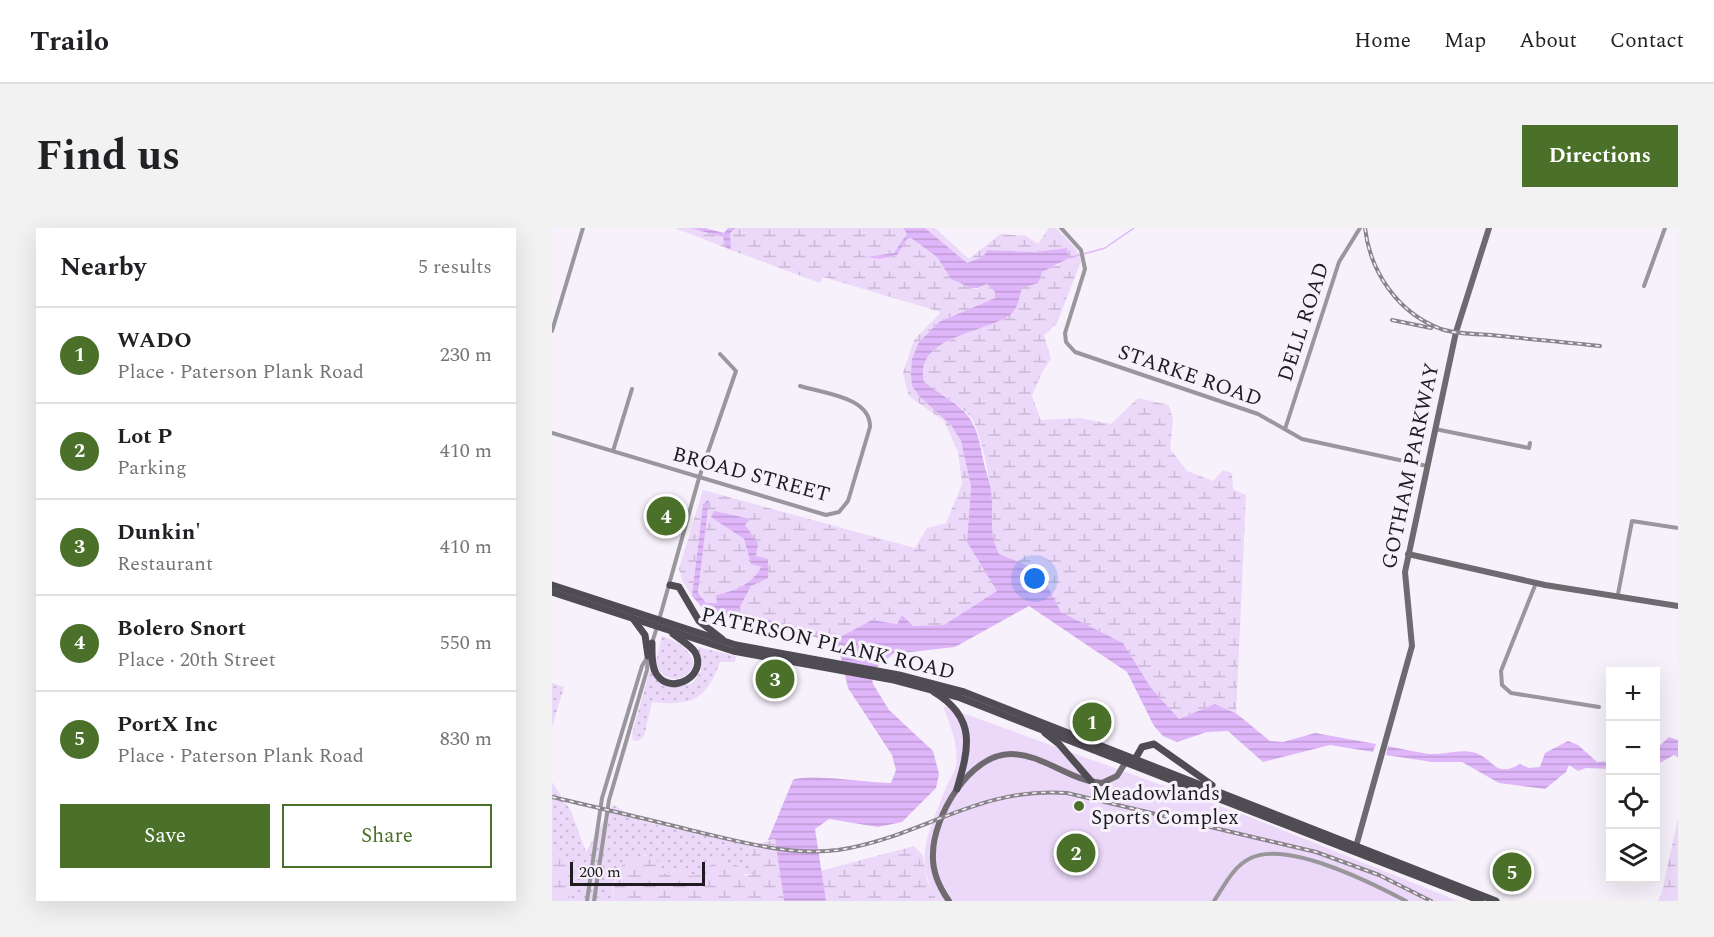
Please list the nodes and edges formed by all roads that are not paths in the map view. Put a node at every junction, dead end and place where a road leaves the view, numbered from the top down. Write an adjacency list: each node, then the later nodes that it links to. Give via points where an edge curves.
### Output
1 (584, 228): 7 (street)
2 (1061, 228): 11 (street, STARKE ROAD, via 1077,245 1085,263 1065,333 1071,349 1258,414)
3 (1360, 228): 11 (street, DELL ROAD, via 1339,262)
4 (1489, 228): 12 (street, GOTHAM PARKWAY, via 1460,317)
5 (1665, 228): 6 (street)
6 (1644, 286)
7 (552, 331)
8 (720, 354): 17 (street, via 736,371)
9 (800, 386): 17 (street, BROAD STREET, via 856,403 869,417 866,441 843,509 826,515)
10 (632, 389): 15 (street)
11 (1285, 429): 16 (street, STARKE ROAD, via 1302,439)
12 (1436, 429): 14 (street, via 1529,448); 16 (street, GOTHAM PARKWAY)
13 (552, 433): 15 (street, BROAD STREET)
14 (1530, 443)
15 (613, 451): 17 (street, BROAD STREET)
16 (1428, 466): 19 (street, GOTHAM PARKWAY)
17 (699, 478): 22 (street)
18 (1678, 528): 24 (street, via 1632,521)
19 (1408, 554): 20 (street); 41 (street, GOTHAM PARKWAY, via 1404,580 1412,646)
20 (1536, 583): 24 (street); 35 (street, via 1501,671 1502,685 1511,693)
21 (552, 585): 27 (main road, PATERSON PLANK ROAD)
22 (670, 585): 27 (street); 30 (main road, via 681,590 701,623)
23 (552, 592): 26 (main road, PATERSON PLANK ROAD)
24 (1618, 594): 25 (street)
25 (1678, 606)
26 (632, 619): 27 (main road, PATERSON PLANK ROAD); 31 (main road, via 645,635)
27 (658, 624): 28 (main road, PATERSON PLANK ROAD); 29 (street); 30 (main road, PATERSON PLANK ROAD)
28 (669, 631): 29 (main road, via 696,654 696,668 688,680 674,684 658,677); 32 (main road, PATERSON PLANK ROAD, via 733,651)
29 (652, 643): 31 (street)
30 (728, 643): 32 (main road, PATERSON PLANK ROAD)
31 (648, 656): 42 (street, via 607,777); 43 (street, via 609,800)
32 (838, 667): 33 (main road, PATERSON PLANK ROAD)
33 (877, 674): 34 (main road, PATERSON PLANK ROAD); 37 (main road, PATERSON PLANK ROAD, via 964,692)
34 (927, 687): 36 (main road, PATERSON PLANK ROAD); 39 (main road, via 952,704 964,724 967,752)
35 (1599, 707)
36 (1036, 726): 37 (main road, PATERSON PLANK ROAD); 38 (main road, via 1057,742)
37 (1131, 760): 38 (street, via 1112,780); 40 (main road, PATERSON PLANK ROAD); 40 (main road, via 1144,745 1156,745); 41 (main road, PATERSON PLANK ROAD)
38 (1091, 781): 39 (street, via 1026,756 1010,754 980,764)
39 (957, 789): 46 (street, via 936,832 933,852 935,876)
40 (1221, 792): 41 (main road, PATERSON PLANK ROAD)
41 (1355, 848): 49 (main road, PATERSON PLANK ROAD); 50 (main road, PATERSON PLANK ROAD)
42 (590, 882): 43 (street); 44 (street)
43 (596, 884): 45 (street)
44 (587, 901)
45 (594, 901)
46 (949, 901)
47 (1214, 901): 48 (street, via 1240,864 1269,853 1348,874)
48 (1406, 901)
49 (1481, 901)
50 (1496, 901)

